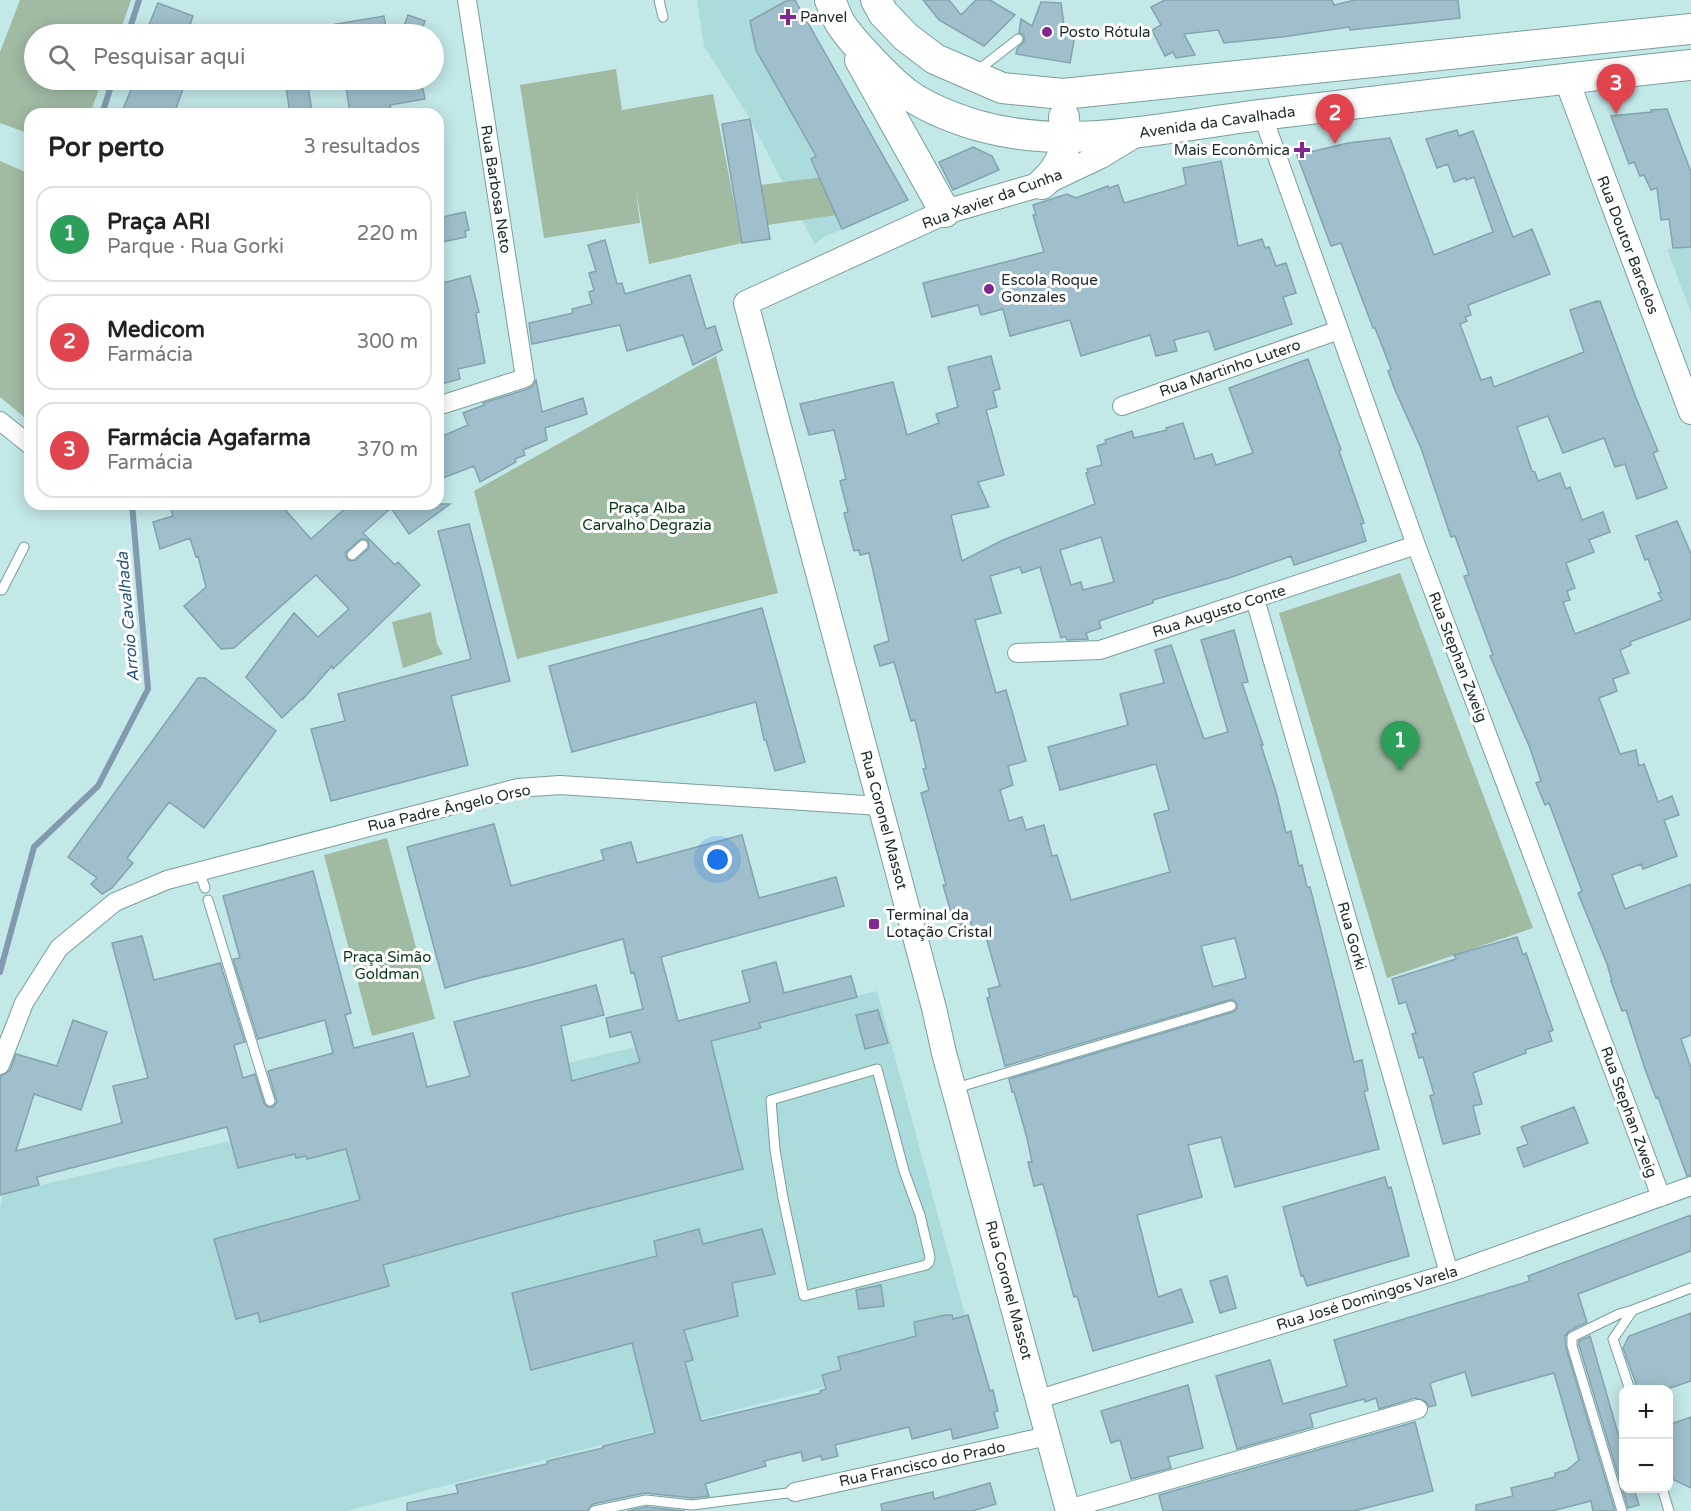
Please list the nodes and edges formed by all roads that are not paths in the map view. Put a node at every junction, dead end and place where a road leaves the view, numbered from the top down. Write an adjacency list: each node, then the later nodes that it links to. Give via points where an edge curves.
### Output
1 (467, 0): 20 (street, Rua Barbosa Neto, via 525,378)
2 (658, 0): 5 (lane)
3 (876, 0): 10 (main road, via 906,37 935,59)
4 (835, 11): 15 (main road, Avenida da Cavalhada, via 874,63 908,94 938,111 1012,133); 17 (main road)
5 (663, 16)
6 (1691, 29): 7 (main road)
7 (1654, 34): 11 (main road, via 1576,59); 12 (main road)
8 (1018, 39): 10 (lane)
9 (1691, 65): 11 (main road, Avenida da Cavalhada)
10 (971, 75): 12 (main road, via 1012,91)
11 (1566, 78): 13 (main road, Avenida da Cavalhada); 22 (street, Rua Doutor Barcelos)
12 (1063, 94): 15 (main road)
13 (1262, 114): 14 (main road, Avenida da Cavalhada); 19 (street, Rua Stephan Zweig)
14 (1137, 134): 15 (main road, Avenida da Cavalhada); 16 (street, Rua Xavier da Cunha)
15 (1065, 138): 16 (main road, via 1062,161)
16 (1042, 184): 17 (street, Rua Xavier da Cunha)
17 (945, 212): 18 (street, Rua Xavier da Cunha)
18 (746, 303): 32 (street, Rua Coronel Massot)
19 (1339, 330): 21 (street, Rua Martinho Lutero); 26 (street, Rua Stephan Zweig)
20 (444, 404)
21 (1122, 406)
22 (1691, 412)
23 (0, 421): 24 (street)
24 (24, 439)
25 (363, 545): 28 (lane)
26 (1416, 545): 30 (street, Rua Augusto Conte); 39 (street, Rua Stephan Zweig)
27 (24, 547): 29 (lane)
28 (352, 555)
29 (0, 589)
30 (1255, 599): 31 (street, Rua Augusto Conte, via 1100,650); 40 (street, Rua Gorki)
31 (1017, 653)
32 (880, 806): 35 (street, Rua Padre Ângelo Orso, via 560,785 518,788 202,879 167,880 116,903 59,948 24,1003); 36 (street, Rua Coronel Massot)
33 (208, 900): 37 (lane)
34 (1231, 1006): 36 (lane)
35 (0, 1065)
36 (953, 1089): 45 (street, Rua Coronel Massot)
37 (270, 1101)
38 (1691, 1186): 39 (street, Rua José Domingos Varela)
39 (1660, 1197): 40 (street, Rua José Domingos Varela)
40 (1449, 1274): 45 (street, Rua José Domingos Varela)
41 (1691, 1288): 43 (lane)
42 (804, 1296): 42 (lane, via 929,1262 920,1215 877,1069 771,1100 783,1198)
43 (1633, 1310): 44 (lane, via 1613,1339); 52 (lane, via 1572,1337)
44 (1629, 1385)
45 (1039, 1399): 47 (street, Rua Coronel Massot)
46 (1418, 1409): 50 (street)
47 (1048, 1436): 48 (street, Rua Francisco do Prado); 50 (street, Rua Coronel Massot)
48 (795, 1492): 51 (lane, via 693,1505 646,1500)
49 (1664, 1493): 53 (lane)
50 (1068, 1510)
51 (594, 1511)
52 (1622, 1511)
53 (1669, 1511)

